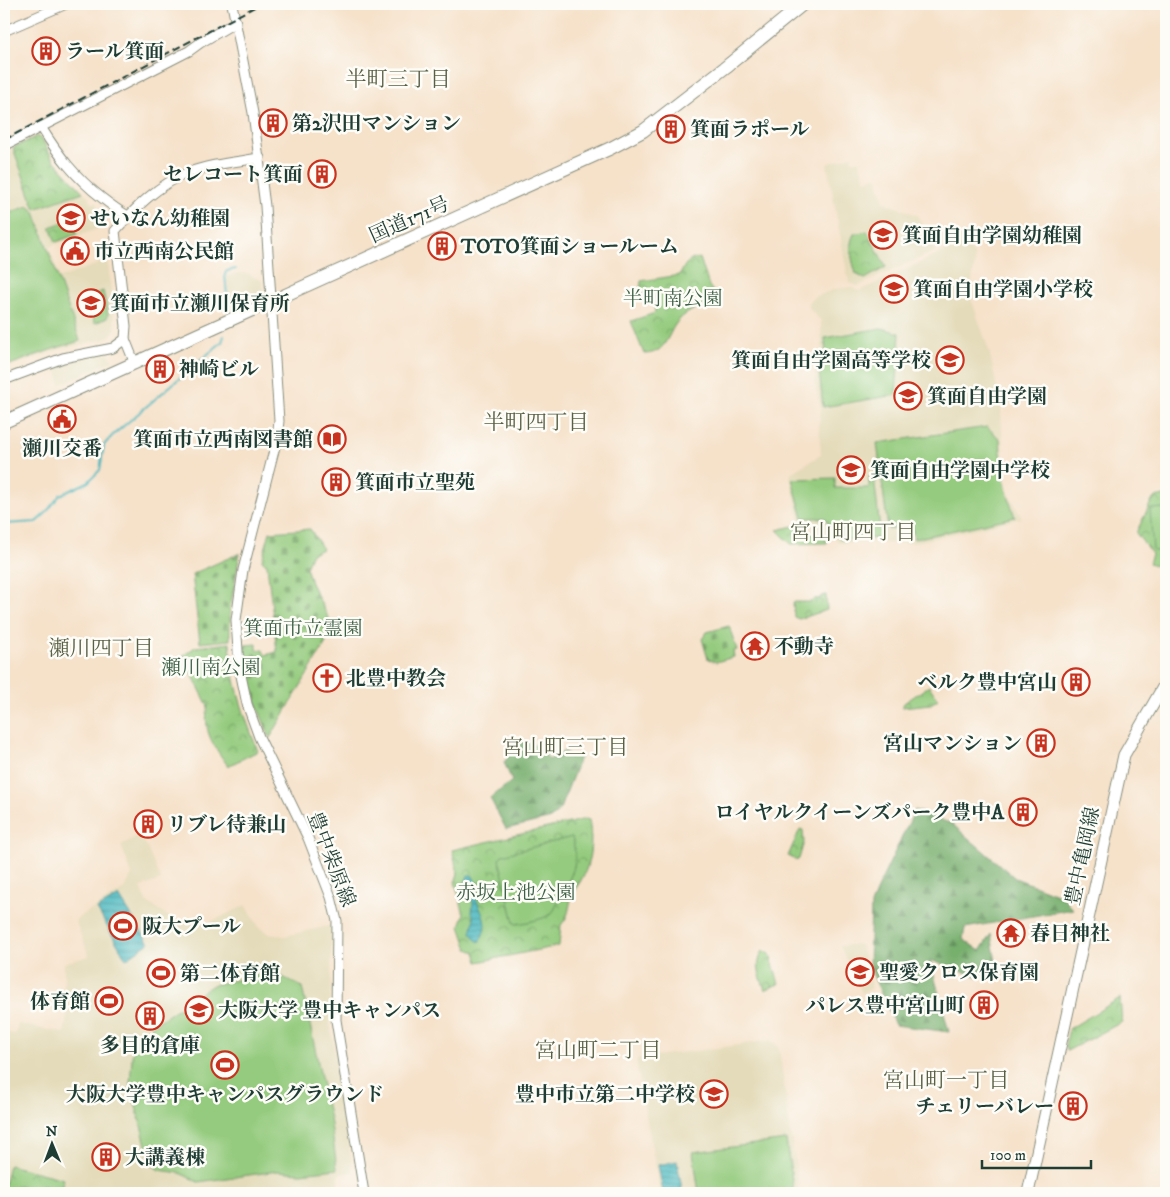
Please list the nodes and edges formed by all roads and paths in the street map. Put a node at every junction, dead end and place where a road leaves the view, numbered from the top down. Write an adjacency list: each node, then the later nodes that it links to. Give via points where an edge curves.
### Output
1 (66, 4): 5 (street)
2 (232, 4): 4 (street, 豊中柴原線)
3 (803, 4): 10 (highway, 国道171号, via 643,131)
4 (236, 22): 6 (street, via 190,51); 8 (street, 豊中柴原線)
5 (4, 32)
6 (41, 127): 7 (street); 9 (street, via 73,173)
7 (4, 146)
8 (260, 158): 9 (street, via 187,173 158,190); 10 (street, 豊中柴原線)
9 (128, 216): 11 (street, via 115,231)
10 (272, 301): 12 (highway, 国道171号); 16 (street, 豊中柴原線, via 279,421 243,570 236,620 239,666 247,704 308,838 337,921 336,1020)
11 (125, 339): 12 (street); 13 (street, via 113,348 62,358)
12 (135, 364): 14 (highway, 国道171号)
13 (4, 380)
14 (4, 422)
15 (1166, 682): 17 (main road, 豊中亀岡線, via 1124,755)
16 (364, 1193)
17 (1028, 1193)

